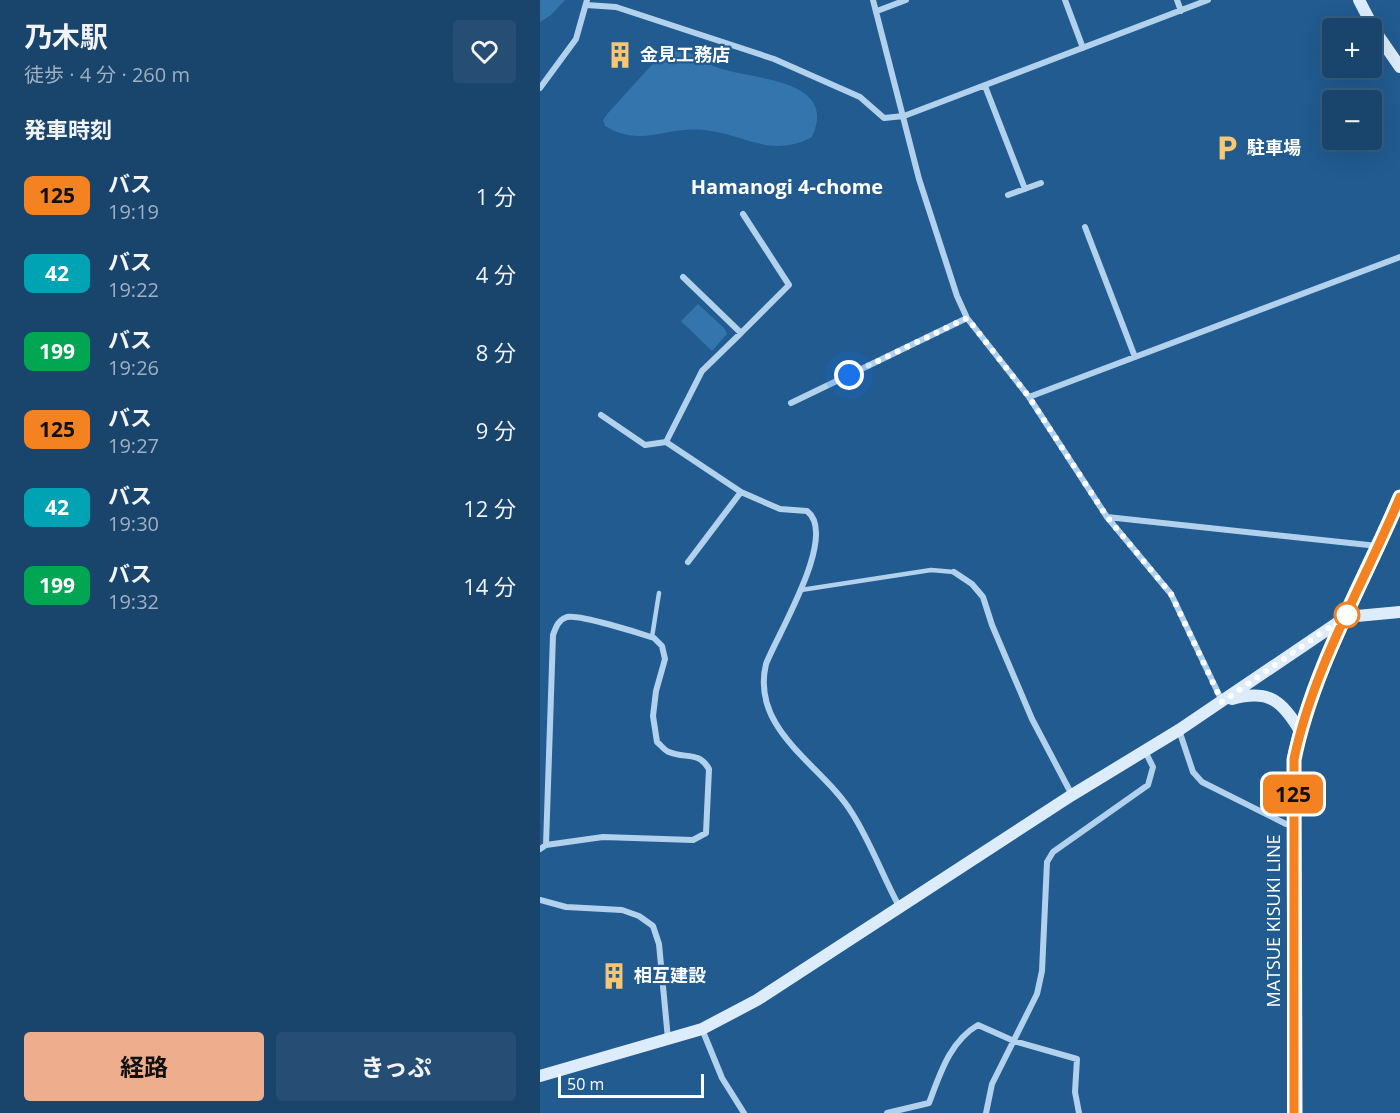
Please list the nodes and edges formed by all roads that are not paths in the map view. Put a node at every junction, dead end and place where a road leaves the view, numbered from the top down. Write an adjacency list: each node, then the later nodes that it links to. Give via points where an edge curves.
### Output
1 (873, 0): 8 (street)
2 (906, 0): 8 (street)
3 (1065, 0): 10 (street)
4 (1177, 0): 9 (street)
5 (1208, 0): 9 (street)
6 (1359, 0): 11 (street)
7 (587, 3): 13 (street, via 576,39); 14 (street, via 616,7 774,58 860,96 884,118)
8 (877, 11): 14 (street)
9 (1181, 11): 10 (street)
10 (1083, 48): 12 (street)
11 (1400, 67)
12 (986, 86): 14 (street); 16 (street)
13 (540, 88)
14 (904, 116): 22 (street, via 919,179)
15 (1041, 183): 16 (street)
16 (1025, 189): 17 (street)
17 (1008, 195)
18 (743, 214): 23 (street, via 789,285)
19 (1085, 227): 24 (street)
20 (1400, 257): 24 (street)
21 (682, 277): 23 (street)
22 (967, 318): 25 (street); 26 (street)
23 (741, 333): 28 (street, via 702,371)
24 (1135, 357): 25 (street)
25 (1029, 397): 31 (street)
26 (791, 403)
27 (601, 415): 28 (street, via 645,445)
28 (666, 442): 29 (street)
29 (741, 492): 33 (street); 35 (street, via 780,509 803,510 813,516 816,544)
30 (1400, 497): 32 (main road, MATSUE KISUKI LINE)
31 (1107, 517): 32 (street); 40 (street, via 1171,594)
32 (1379, 546): 38 (main road, MATSUE KISUKI LINE)
33 (688, 562)
34 (954, 572): 35 (lane, via 931,570); 44 (street, via 983,597 1032,719)
35 (801, 590): 48 (street, via 766,664 766,700 784,738 852,812)
36 (659, 593): 39 (lane)
37 (1400, 612): 38 (street)
38 (1346, 617): 40 (street); 42 (main road, MATSUE KISUKI LINE)
39 (652, 637): 46 (street, via 574,616 556,626); 46 (street, via 665,652 653,716 657,742 669,752 705,761 709,769 706,833 693,840 603,837)
40 (1222, 702): 41 (street); 42 (street, via 1257,694 1266,697 1284,707)
41 (1179, 730): 43 (street); 45 (street, via 1193,772 1202,782)
42 (1300, 731): 45 (main road, MATSUE KISUKI LINE, via 1294,759)
43 (1145, 751): 44 (street); 51 (street, via 1154,772 1148,784 1053,852 1047,862 1040,984)
44 (1072, 795): 48 (street)
45 (1293, 825): 57 (main road, MATSUE KISUKI LINE)
46 (543, 847)
47 (540, 900): 50 (street, via 566,907 622,910 653,926 660,944)
48 (900, 909): 49 (street, via 757,1000)
49 (702, 1029): 50 (street); 53 (street, via 722,1078)
50 (668, 1040): 52 (street)
51 (1014, 1041): 54 (street, via 978,1025 966,1032 947,1058 929,1103); 55 (street, via 992,1084); 56 (street, via 1077,1059)
52 (540, 1076)
53 (744, 1113)
54 (887, 1113)
55 (986, 1113)
56 (1078, 1113)
57 (1294, 1113)

